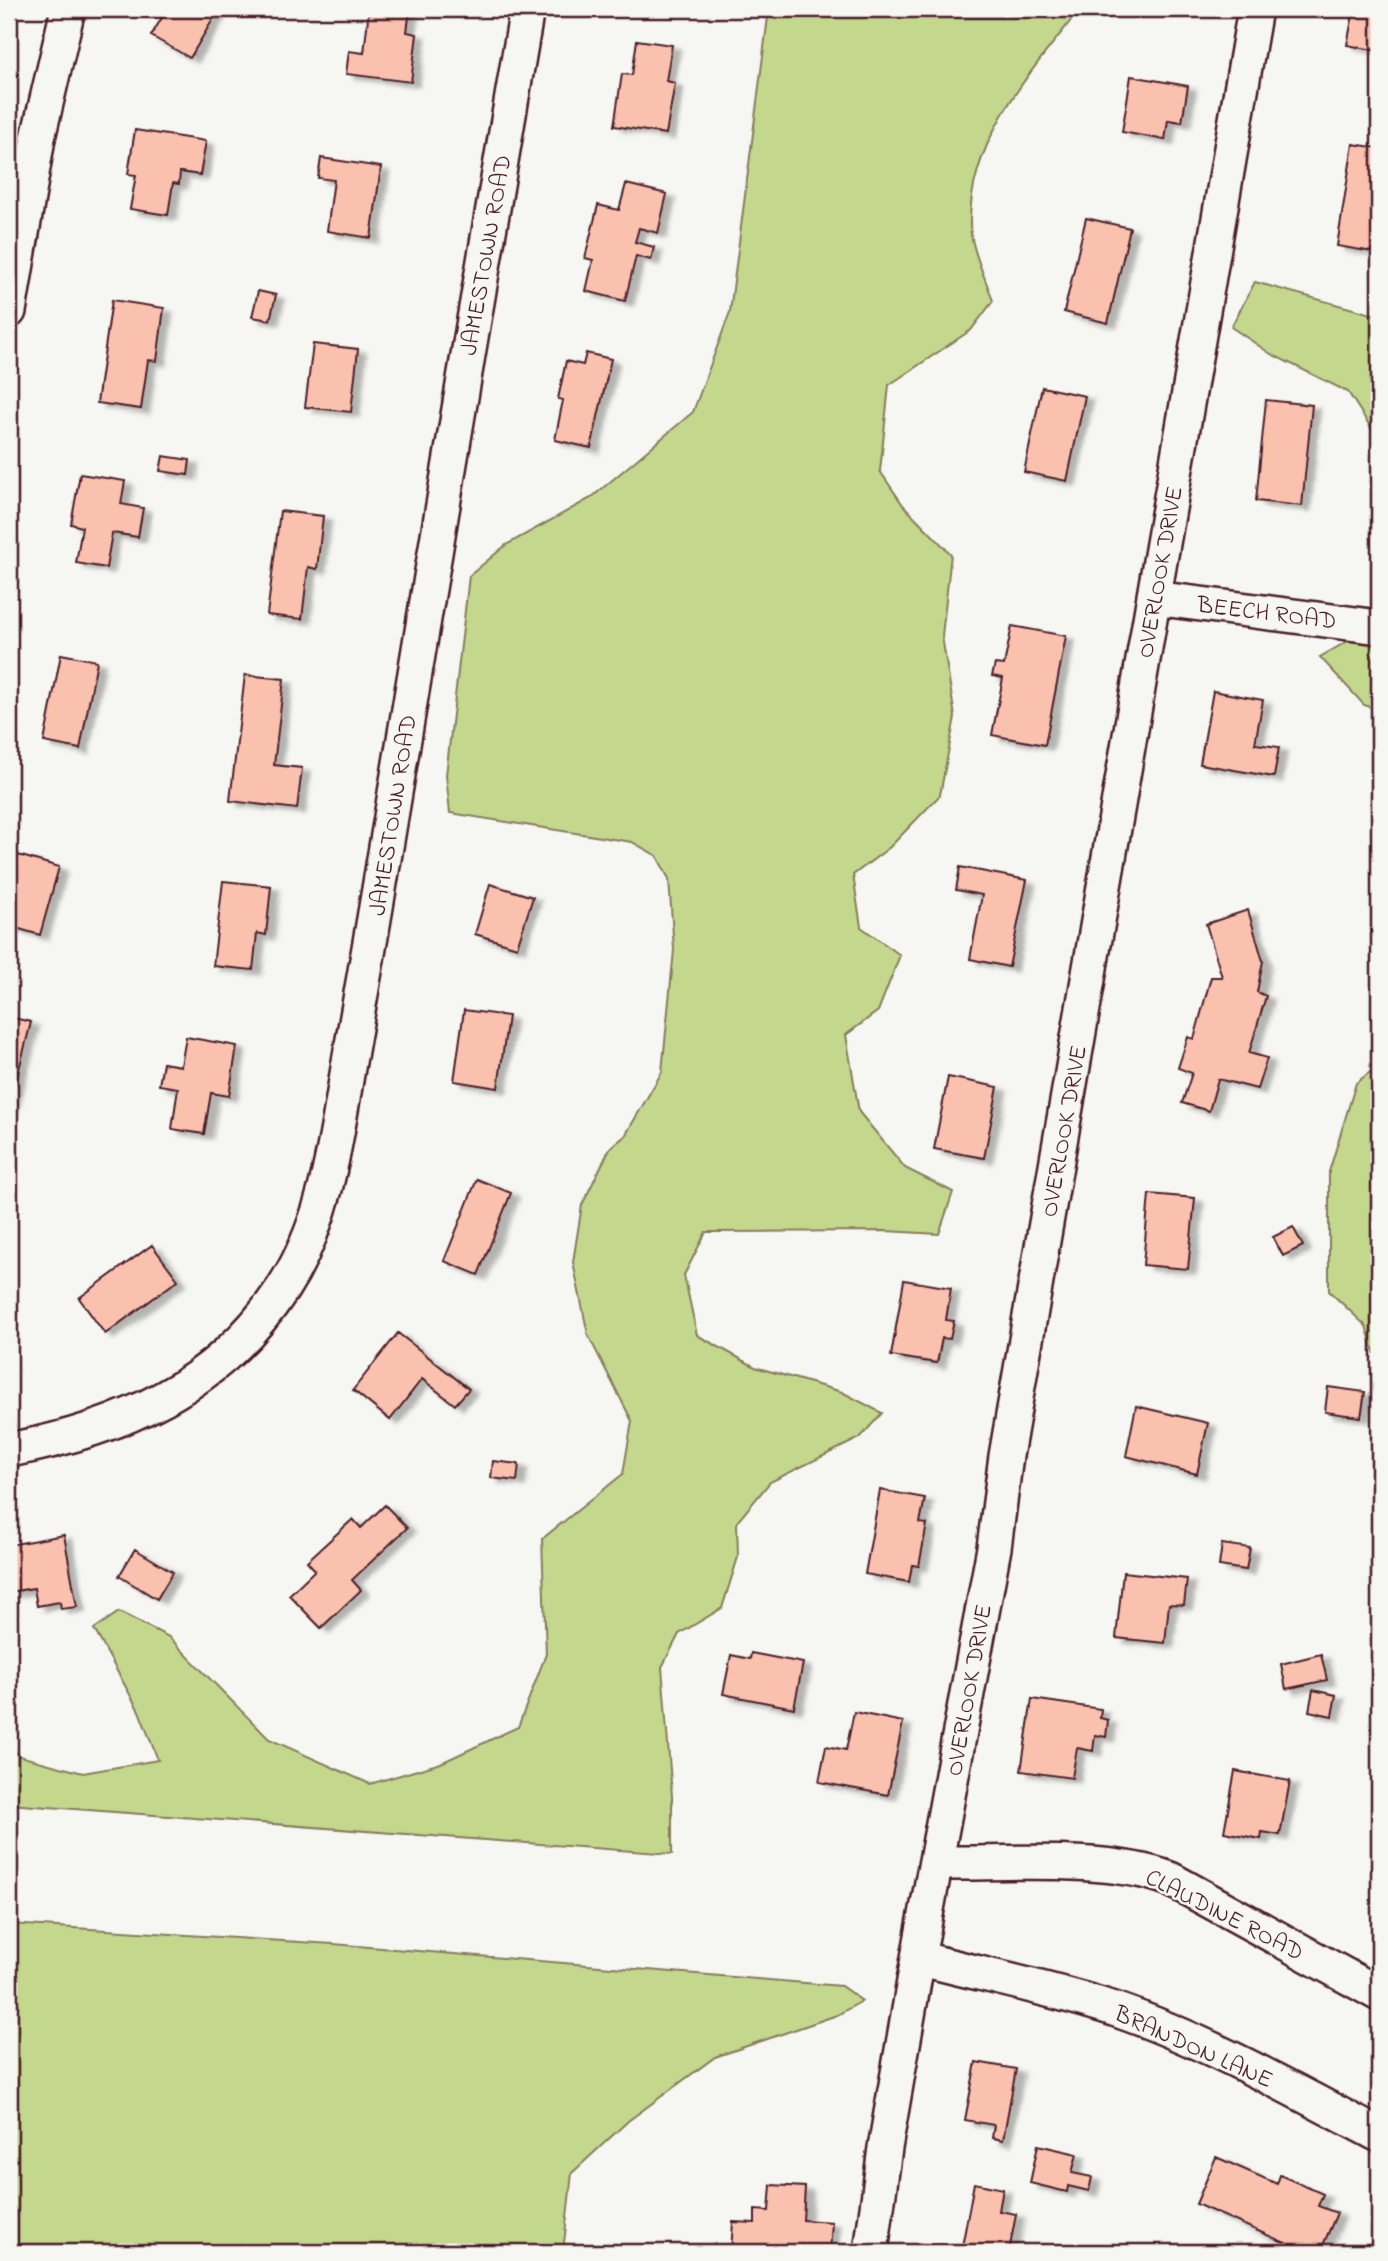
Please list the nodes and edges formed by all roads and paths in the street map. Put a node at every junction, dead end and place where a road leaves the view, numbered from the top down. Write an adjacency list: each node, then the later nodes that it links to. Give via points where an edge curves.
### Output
1 (68, 9): 4 (street, via 38,138)
2 (527, 9): 7 (street, JAMESTOWN ROAD, via 367,961 331,1166 313,1229 259,1322 227,1354 176,1392 126,1419 59,1441)
3 (1255, 9): 5 (street, OVERLOOK DRIVE)
4 (9, 311)
5 (1154, 598): 6 (street, BEECH ROAD); 8 (street, OVERLOOK DRIVE)
6 (1379, 627)
7 (9, 1450)
8 (937, 1863): 9 (street, OVERLOOK DRIVE); 10 (street, CLAUDINE ROAD, via 1103,1865 1150,1872)
9 (918, 1958): 11 (street, BRANDON LANE, via 1112,2009 1170,2030); 12 (street, OVERLOOK DRIVE)
10 (1379, 1994)
11 (1379, 2135)
12 (871, 2252)

